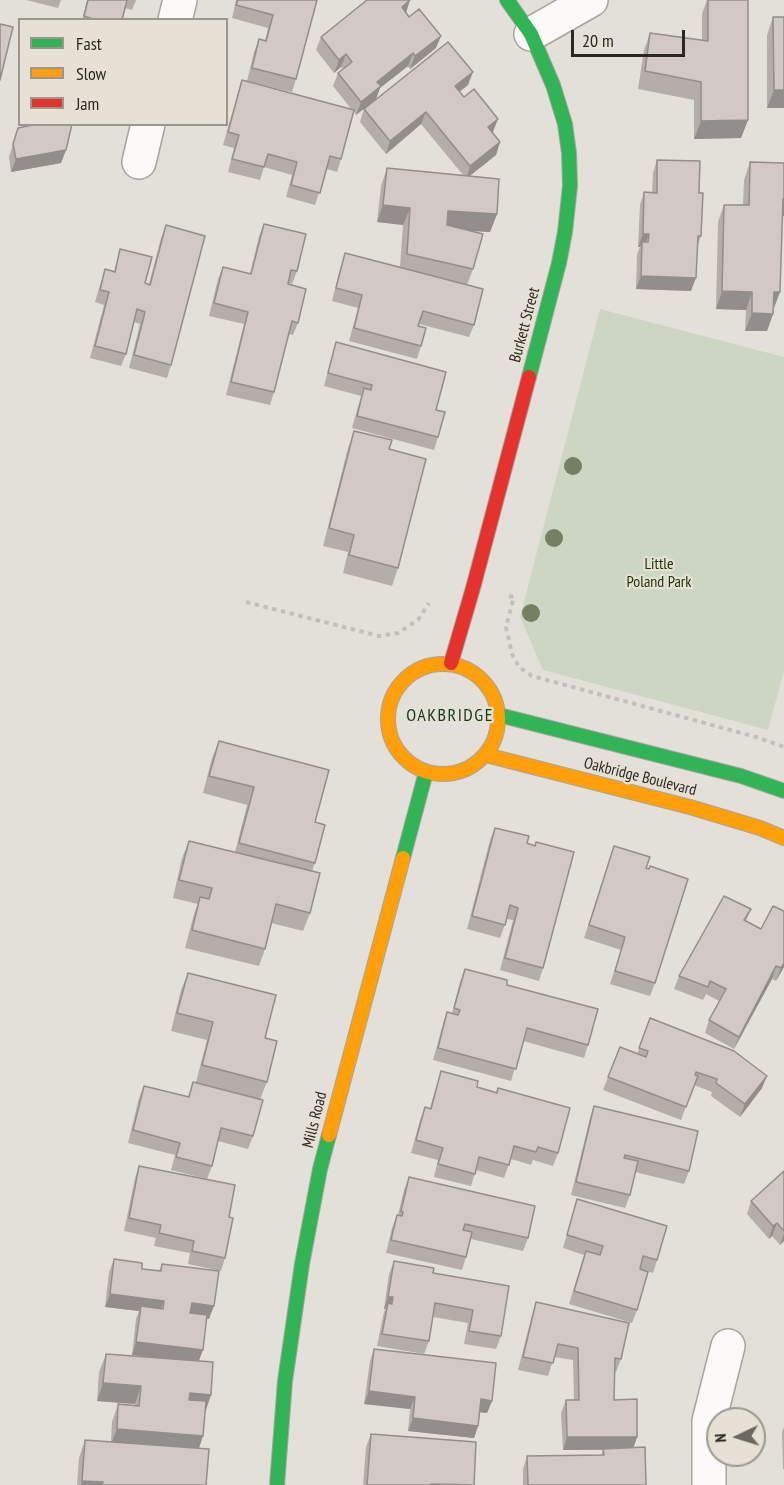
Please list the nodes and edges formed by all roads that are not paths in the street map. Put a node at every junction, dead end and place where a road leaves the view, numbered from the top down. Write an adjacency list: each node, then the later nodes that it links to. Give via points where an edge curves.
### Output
1 (180, 0): 4 (street)
2 (507, 0): 5 (street, Burkett Street)
3 (591, 0): 5 (street)
4 (176, 18)
5 (531, 34): 8 (street, Burkett Street, via 565,124 570,186 565,232)
6 (148, 126): 7 (street)
7 (139, 162)
8 (451, 663): 9 (street, via 469,669 484,681); 11 (street, via 421,667 408,676 398,687 388,714 393,742 412,765)
9 (499, 715): 10 (street, via 494,743); 12 (street, Oakbridge Boulevard, via 730,773)
10 (486, 755): 11 (street, via 458,772); 13 (street, Oakbridge Boulevard, via 690,807)
11 (426, 772): 15 (street, Mills Road, via 320,1169 285,1381)
12 (784, 791)
13 (784, 838)
14 (728, 1346): 16 (street, via 709,1421)
15 (277, 1485)
16 (709, 1485)

